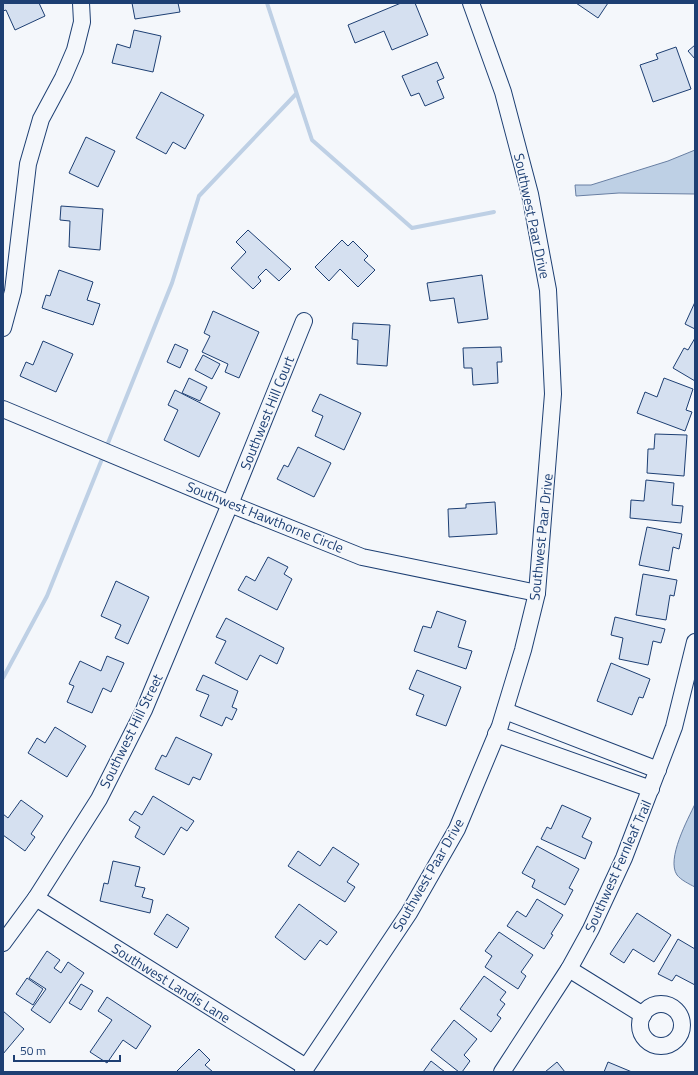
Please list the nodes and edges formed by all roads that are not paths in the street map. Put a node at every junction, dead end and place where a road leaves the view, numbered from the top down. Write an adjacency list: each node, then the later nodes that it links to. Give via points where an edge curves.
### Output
1 (81, 3): 4 (street, via 82,22 75,50 40,119 28,164 13,290)
2 (471, 3): 7 (street, Southwest Paar Drive, via 503,92 530,194 548,290 553,394)
3 (304, 321): 6 (street, Southwest Hill Court)
4 (3, 328)
5 (3, 409): 6 (street, Southwest Hawthorne Circle)
6 (230, 504): 7 (street, Southwest Hawthorne Circle, via 362,557); 13 (street, Southwest Hill Street, via 144,710 99,799)
7 (537, 593): 9 (street, Southwest Paar Drive)
8 (695, 642): 11 (street, Southwest Fernleaf Trail, via 674,727)
9 (504, 711): 10 (street, Southwest Paar Drive); 11 (street)
10 (496, 734): 12 (street); 17 (street, Southwest Paar Drive, via 457,829 439,861 409,913)
11 (658, 770): 12 (street, Southwest Fernleaf Trail)
12 (651, 789): 15 (street, Southwest Fernleaf Trail, via 624,858 591,929)
13 (36, 898): 14 (street, Southwest Hill Street); 17 (street, Southwest Landis Lane)
14 (3, 943)
15 (569, 968): 16 (street); 18 (street, Southwest Fernleaf Trail)
16 (643, 1015)
17 (304, 1069)
18 (502, 1072)

